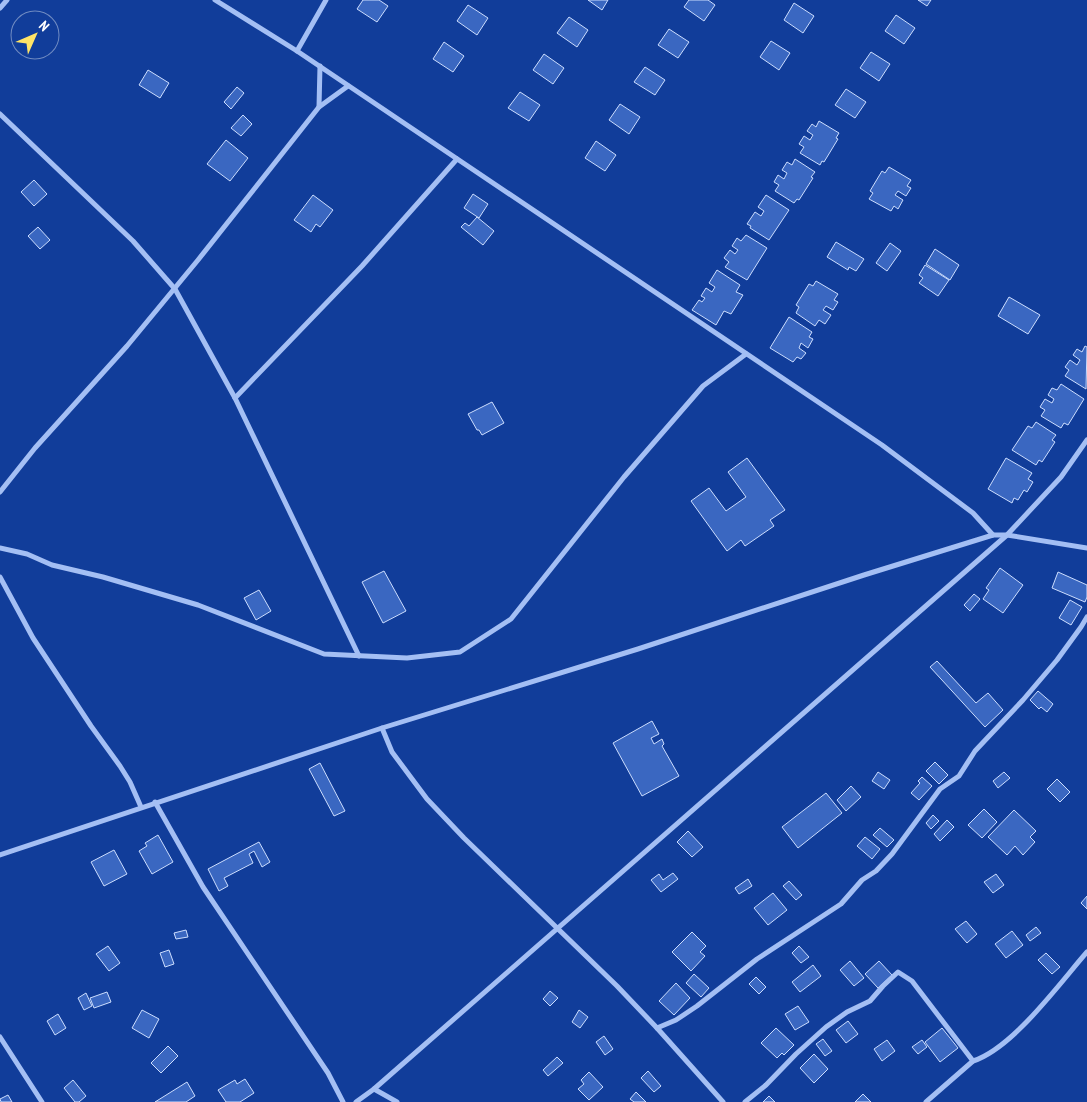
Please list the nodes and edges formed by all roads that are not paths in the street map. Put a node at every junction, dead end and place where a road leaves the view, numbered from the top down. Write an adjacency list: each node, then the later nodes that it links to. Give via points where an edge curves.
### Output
1 (7, 0): 4 (street)
2 (214, 0): 5 (street)
3 (326, 0): 5 (street)
4 (0, 8)
5 (297, 51): 6 (street)
6 (320, 66): 7 (street); 8 (street)
7 (348, 86): 8 (street); 10 (street)
8 (319, 107): 11 (street)
9 (0, 114): 11 (street, via 134,241)
10 (457, 159): 12 (street); 13 (street, via 362,266)
11 (175, 289): 13 (street); 15 (street)
12 (746, 354): 17 (street, via 882,445 973,513); 22 (street, via 703,386 624,477 511,619 460,652 407,658)
13 (235, 398): 22 (street)
14 (1087, 440): 16 (street, via 1061,477)
15 (0, 492)
16 (1007, 535): 17 (street); 19 (street); 27 (street)
17 (993, 536): 23 (street)
18 (0, 548): 22 (street, via 198,605 324,654)
19 (1087, 548)
20 (0, 577): 25 (street, via 33,638 130,782)
21 (1087, 617): 29 (street, via 1057,660 975,751 959,776 940,789 876,871 862,880 841,904 757,959 697,1006)
22 (359, 656)
23 (382, 728): 24 (street); 27 (street, via 392,752 427,800)
24 (155, 802): 25 (street); 34 (street, via 203,887 328,1073)
25 (141, 807): 26 (street)
26 (0, 855)
27 (558, 929): 29 (street); 32 (street)
28 (1087, 952): 31 (street, via 1026,1022 999,1046)
29 (657, 1028): 37 (street)
30 (0, 1037): 33 (street)
31 (973, 1061): 38 (street, via 912,981 898,972 870,1001 846,1012 826,1027 766,1086); 39 (street)
32 (374, 1089): 35 (street); 36 (street)
33 (42, 1102)
34 (344, 1102)
35 (356, 1102)
36 (397, 1102)
37 (723, 1102)
38 (745, 1102)
39 (926, 1102)

